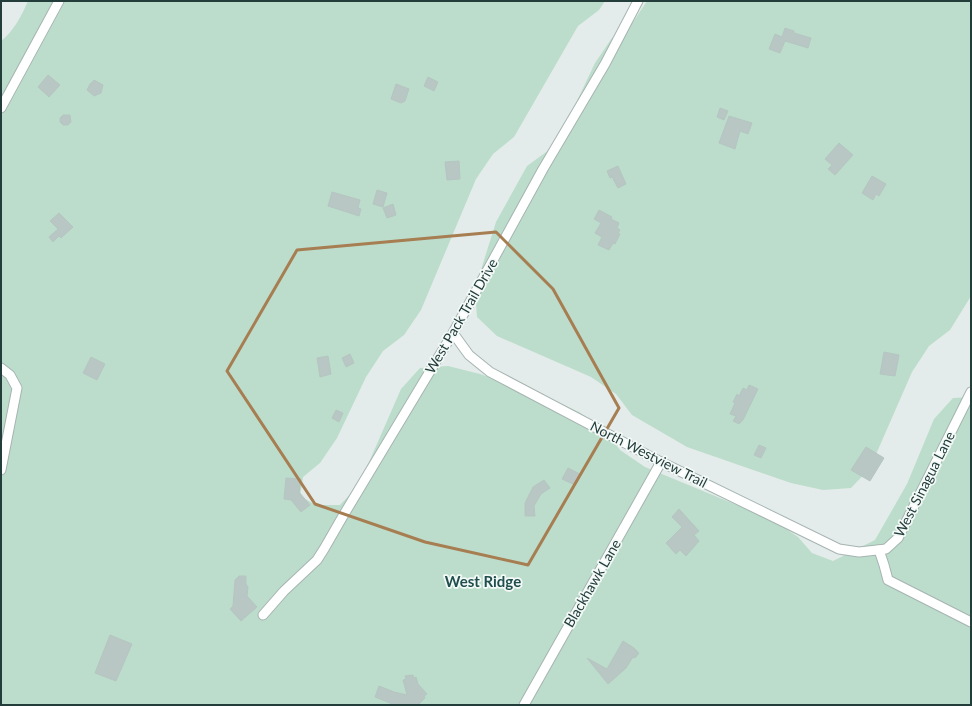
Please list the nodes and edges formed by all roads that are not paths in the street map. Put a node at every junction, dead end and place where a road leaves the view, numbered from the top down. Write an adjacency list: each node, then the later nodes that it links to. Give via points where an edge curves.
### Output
1 (58, 1): 3 (street)
2 (638, 1): 4 (street, West Pack Trail Drive)
3 (1, 108)
4 (453, 333): 7 (street, North Westview Trail, via 469,355 490,372); 11 (street, West Pack Trail Drive, via 317,560)
5 (1, 368): 8 (street, via 10,375 17,388)
6 (971, 392): 9 (street, West Sinagua Lane, via 898,538 886,549)
7 (661, 462): 10 (street, North Westview Trail, via 839,549); 13 (street, Blackhawk Lane)
8 (1, 470)
9 (879, 550): 10 (street, West Sinagua Lane); 12 (street, via 888,580)
10 (859, 552)
11 (263, 615)
12 (971, 622)
13 (524, 705)

